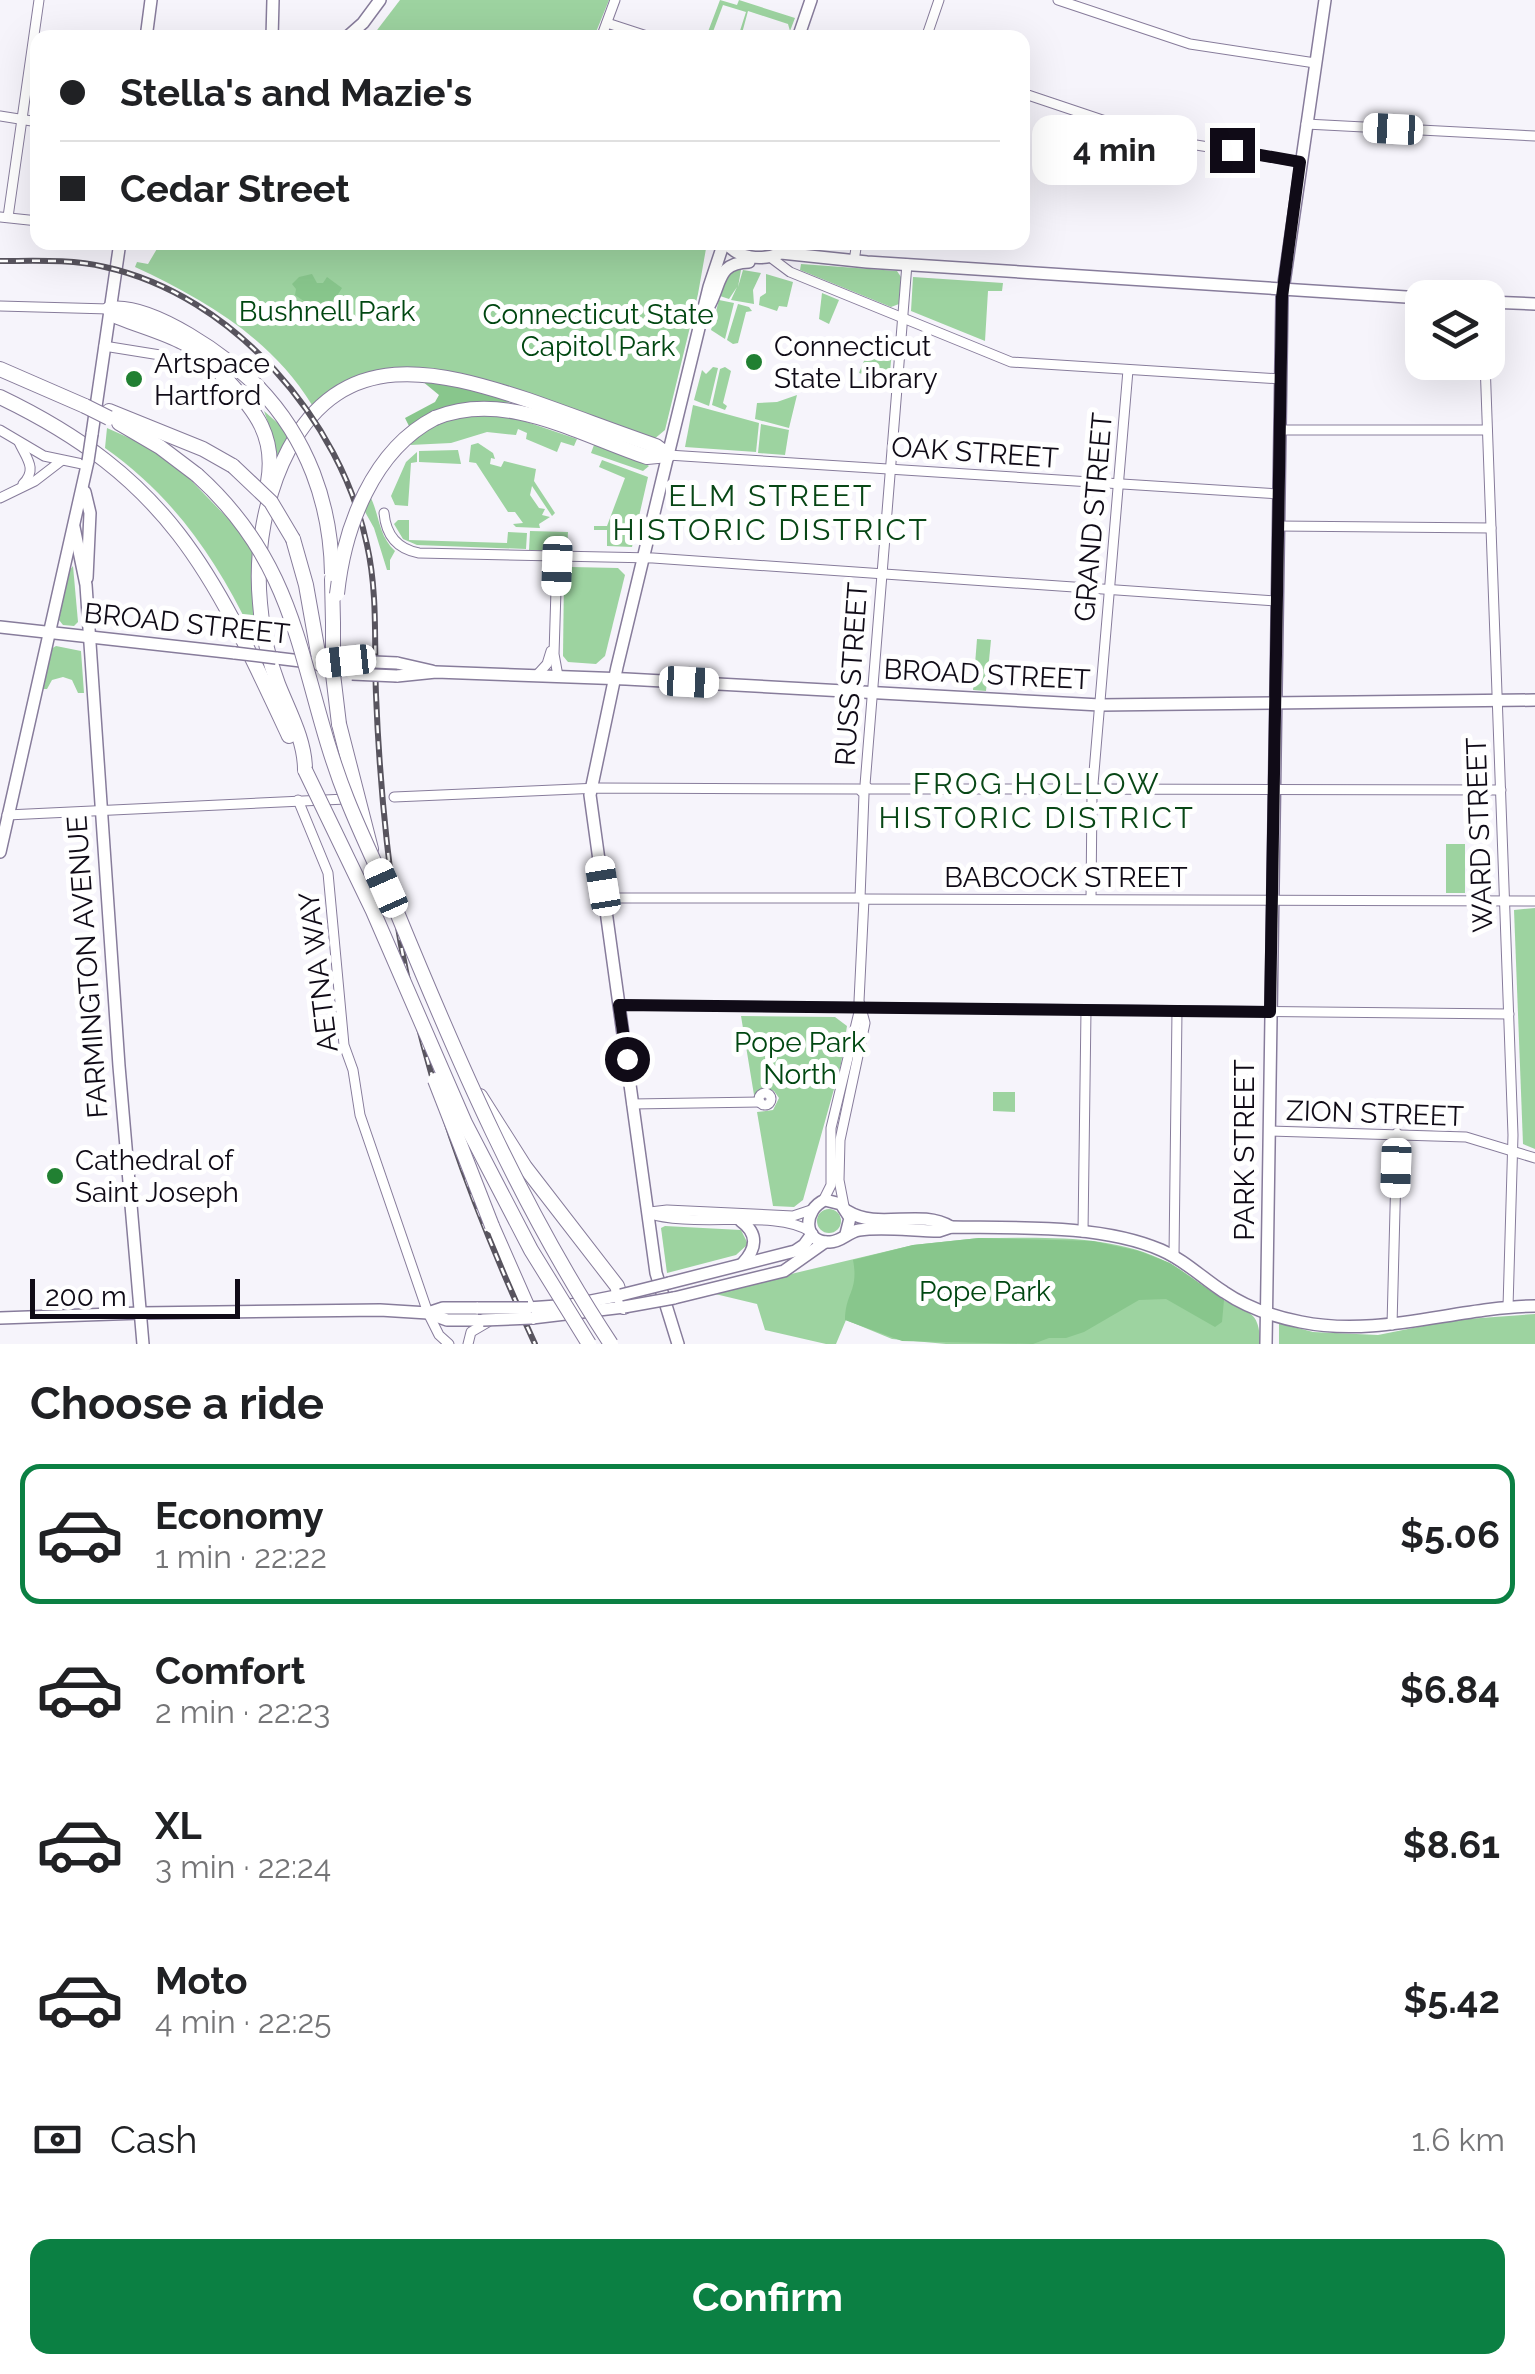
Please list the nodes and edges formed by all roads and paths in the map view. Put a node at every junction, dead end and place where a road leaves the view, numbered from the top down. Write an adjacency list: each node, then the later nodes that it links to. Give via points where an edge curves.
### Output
1 (40, 0): 11 (street)
2 (151, 0): 12 (main road)
3 (272, 0): 13 (main road)
4 (380, 0): 14 (main road)
5 (615, 0): 10 (street)
6 (811, 0): 17 (main road)
7 (939, 0): 18 (street)
8 (1058, 0): 20 (street, via 1190,44)
9 (1325, 0): 20 (main road, PARK STREET)
10 (607, 22): 15 (street); 16 (street)
11 (35, 30)
12 (147, 30)
13 (272, 30)
14 (353, 30)
15 (604, 30)
16 (630, 30)
17 (801, 30)
18 (929, 30)
19 (30, 63): 23 (street)
20 (1315, 63): 25 (main road, PARK STREET)
21 (1030, 96): 27 (street, via 1159,139)
22 (0, 116): 23 (street)
23 (21, 119): 24 (street); 28 (street)
24 (30, 121)
25 (1306, 124): 26 (street); 27 (main road, PARK STREET)
26 (1535, 136)
27 (1300, 162): 37 (main road, PARK STREET)
28 (4, 217): 29 (street)
29 (30, 221)
30 (119, 250): 42 (main road)
31 (723, 250): 43 (main road)
32 (734, 250): 34 (main road)
33 (856, 250): 35 (street)
34 (775, 253): 35 (main road); 43 (main road, via 728,266); 44 (street, via 790,272)
35 (854, 261): 36 (main road)
36 (907, 264): 37 (main road); 44 (street, RUSS STREET)
37 (1282, 288): 38 (main road); 49 (main road, PARK STREET)
38 (1405, 297)
39 (1505, 303): 40 (main road)
40 (1535, 304)
41 (0, 306): 42 (street)
42 (110, 309): 45 (main road); 70 (highway, via 193,348 255,411 271,454); 77 (highway, bridge, via 186,334 228,360 294,432 319,488 330,538)
43 (702, 317): 57 (main road)
44 (902, 318): 48 (street, via 1011,362); 60 (street, RUSS STREET)
45 (104, 346): 46 (street, via 160,355); 59 (main road, bridge)
46 (176, 366)
47 (0, 369): 52 (highway, bridge)
48 (1128, 370): 49 (street); 61 (street, GRAND STREET)
49 (1281, 379): 54 (main road, PARK STREET)
50 (1486, 380): 55 (street, WARD STREET)
51 (0, 397): 91 (highway, via 92,450 180,533 230,611)
52 (109, 414): 82 (highway, bridge, via 203,449 234,466 268,498 293,539 305,577); 103 (highway, bridge, via 197,475 251,535 284,594 335,766)
53 (0, 430): 56 (street)
54 (1280, 430): 55 (street); 64 (main road, PARK STREET)
55 (1487, 430): 69 (street, WARD STREET)
56 (19, 442): 58 (street); 62 (street, via 32,468)
57 (668, 456): 60 (street, OAK STREET); 70 (highway, via 656,446 460,379 414,372 375,377 329,399 298,434 274,484); 72 (main road); 77 (highway, bridge, via 647,457 500,408 466,408 435,418 397,444 369,486 344,556)
58 (61, 461): 59 (street); 62 (street)
59 (88, 463): 63 (main road)
60 (889, 469): 61 (street, OAK STREET); 73 (street, RUSS STREET)
61 (1119, 484): 64 (street, OAK STREET); 75 (street, GRAND STREET)
62 (21, 486): 65 (street)
63 (84, 488): 68 (main road); 74 (main road, FARMINGTON AVENUE, via 90,514)
64 (1279, 494): 67 (main road, PARK STREET)
65 (0, 498)
66 (384, 512): 71 (street, via 392,538 412,552)
67 (1278, 526): 69 (street); 76 (main road, PARK STREET)
68 (74, 527): 74 (main road, FARMINGTON AVENUE); 79 (main road)
69 (1491, 528): 87 (street, WARD STREET)
70 (262, 538): 91 (highway, via 264,640)
71 (557, 558): 72 (street); 81 (street)
72 (644, 559): 73 (street); 85 (main road)
73 (881, 574): 75 (street); 86 (street, RUSS STREET)
74 (86, 585): 80 (main road, FARMINGTON AVENUE)
75 (1110, 590): 76 (street); 90 (street, GRAND STREET)
76 (1276, 601): 89 (main road, PARK STREET)
77 (333, 623): 103 (highway, bridge, via 339,724)
78 (0, 627): 79 (main road, BROAD STREET)
79 (48, 633): 80 (main road, BROAD STREET); 101 (main road)
80 (89, 638): 82 (main road, BROAD STREET, bridge); 100 (main road, FARMINGTON AVENUE)
81 (554, 644): 83 (street); 84 (street)
82 (320, 664): 83 (main road, BROAD STREET, bridge)
83 (536, 676): 84 (main road, BROAD STREET)
84 (558, 676): 85 (main road, BROAD STREET)
85 (615, 678): 86 (main road, BROAD STREET); 92 (main road)
86 (873, 693): 90 (main road, BROAD STREET); 95 (street, RUSS STREET)
87 (1497, 700): 88 (main road, BROAD STREET); 89 (main road, BROAD STREET); 96 (street, WARD STREET)
88 (1535, 700)
89 (1274, 703): 90 (main road, BROAD STREET); 94 (main road, PARK STREET)
90 (1100, 705): 93 (street, GRAND STREET)
91 (306, 770): 116 (highway, bridge)
92 (591, 789): 95 (street); 97 (street); 104 (main road)
93 (1092, 789): 94 (street); 95 (street); 105 (street, GRAND STREET)
94 (1273, 789): 96 (street); 107 (main road, PARK STREET)
95 (865, 790): 106 (street, RUSS STREET)
96 (1500, 790): 109 (street, WARD STREET)
97 (394, 798)
98 (346, 799): 99 (street)
99 (298, 800): 100 (street); 143 (street, AETNA WAY, via 328,873 344,1045 358,1110)
100 (101, 812): 101 (street); 142 (main road, FARMINGTON AVENUE)
101 (8, 815): 102 (main road)
102 (0, 852)
103 (372, 856): 117 (highway, bridge)
104 (605, 898): 106 (street, BABCOCK STREET); 110 (main road)
105 (1091, 899): 106 (street, BABCOCK STREET); 107 (street, BABCOCK STREET)
106 (860, 900): 111 (street, RUSS STREET)
107 (1271, 900): 109 (street, BABCOCK STREET); 114 (main road, PARK STREET)
108 (1535, 900): 109 (street, BABCOCK STREET)
109 (1505, 902): 115 (street, WARD STREET)
110 (619, 1005): 111 (street); 119 (main road)
111 (860, 1008): 112 (street); 124 (street, RUSS STREET, via 832,1124 831,1185); 125 (street, RUSS STREET, via 863,1036 839,1148)
112 (1086, 1010): 113 (street); 130 (street)
113 (1177, 1011): 114 (street); 134 (street)
114 (1270, 1012): 115 (street); 120 (main road, PARK STREET)
115 (1509, 1014): 122 (street, WARD STREET)
116 (423, 1031): 144 (highway, bridge, via 429,1067); 151 (highway, bridge, via 518,1225)
117 (466, 1080): 138 (highway, bridge); 152 (highway, bridge, via 535,1218)
118 (760, 1102): 119 (street)
119 (632, 1104): 127 (main road)
120 (1270, 1131): 121 (street, ZION STREET); 141 (main road, PARK STREET)
121 (1397, 1134): 122 (street, ZION STREET); 147 (street)
122 (1513, 1149): 123 (street, ZION STREET); 140 (street, WARD STREET)
123 (1535, 1158)
124 (823, 1201): 125 (main road); 126 (main road)
125 (846, 1208): 129 (main road, via 872,1221); 132 (main road)
126 (811, 1210): 127 (street, via 794,1216); 131 (main road)
127 (648, 1214): 128 (street); 153 (main road, via 659,1290)
128 (742, 1221): 131 (street, via 792,1223); 135 (main road, via 754,1243)
129 (909, 1225): 130 (main road); 132 (main road)
130 (1083, 1232): 134 (main road)
131 (811, 1233): 133 (main road); 135 (main road, via 799,1249)
132 (846, 1234): 133 (main road)
133 (825, 1242): 137 (main road, via 787,1270)
134 (1174, 1255): 141 (main road, via 1224,1292)
135 (738, 1266): 136 (main road)
136 (688, 1278): 137 (main road); 138 (main road, bridge)
137 (692, 1293): 138 (main road, bridge)
138 (623, 1301): 144 (main road, bridge)
139 (1535, 1306): 140 (main road)
140 (1508, 1307): 147 (main road)
141 (1267, 1312): 147 (main road, via 1331,1327); 154 (main road, PARK STREET)
142 (140, 1313): 143 (main road); 145 (main road); 148 (main road, FARMINGTON AVENUE)
143 (428, 1313): 146 (main road, via 447,1320); 149 (street, AETNA WAY)
144 (530, 1313): 146 (main road, bridge); 146 (main road, bridge)
145 (0, 1318)
146 (486, 1318): 150 (street)
147 (1392, 1324)
148 (143, 1344)
149 (449, 1344)
150 (468, 1344)
151 (588, 1344)
152 (611, 1344)
153 (678, 1344)
154 (1266, 1344)

